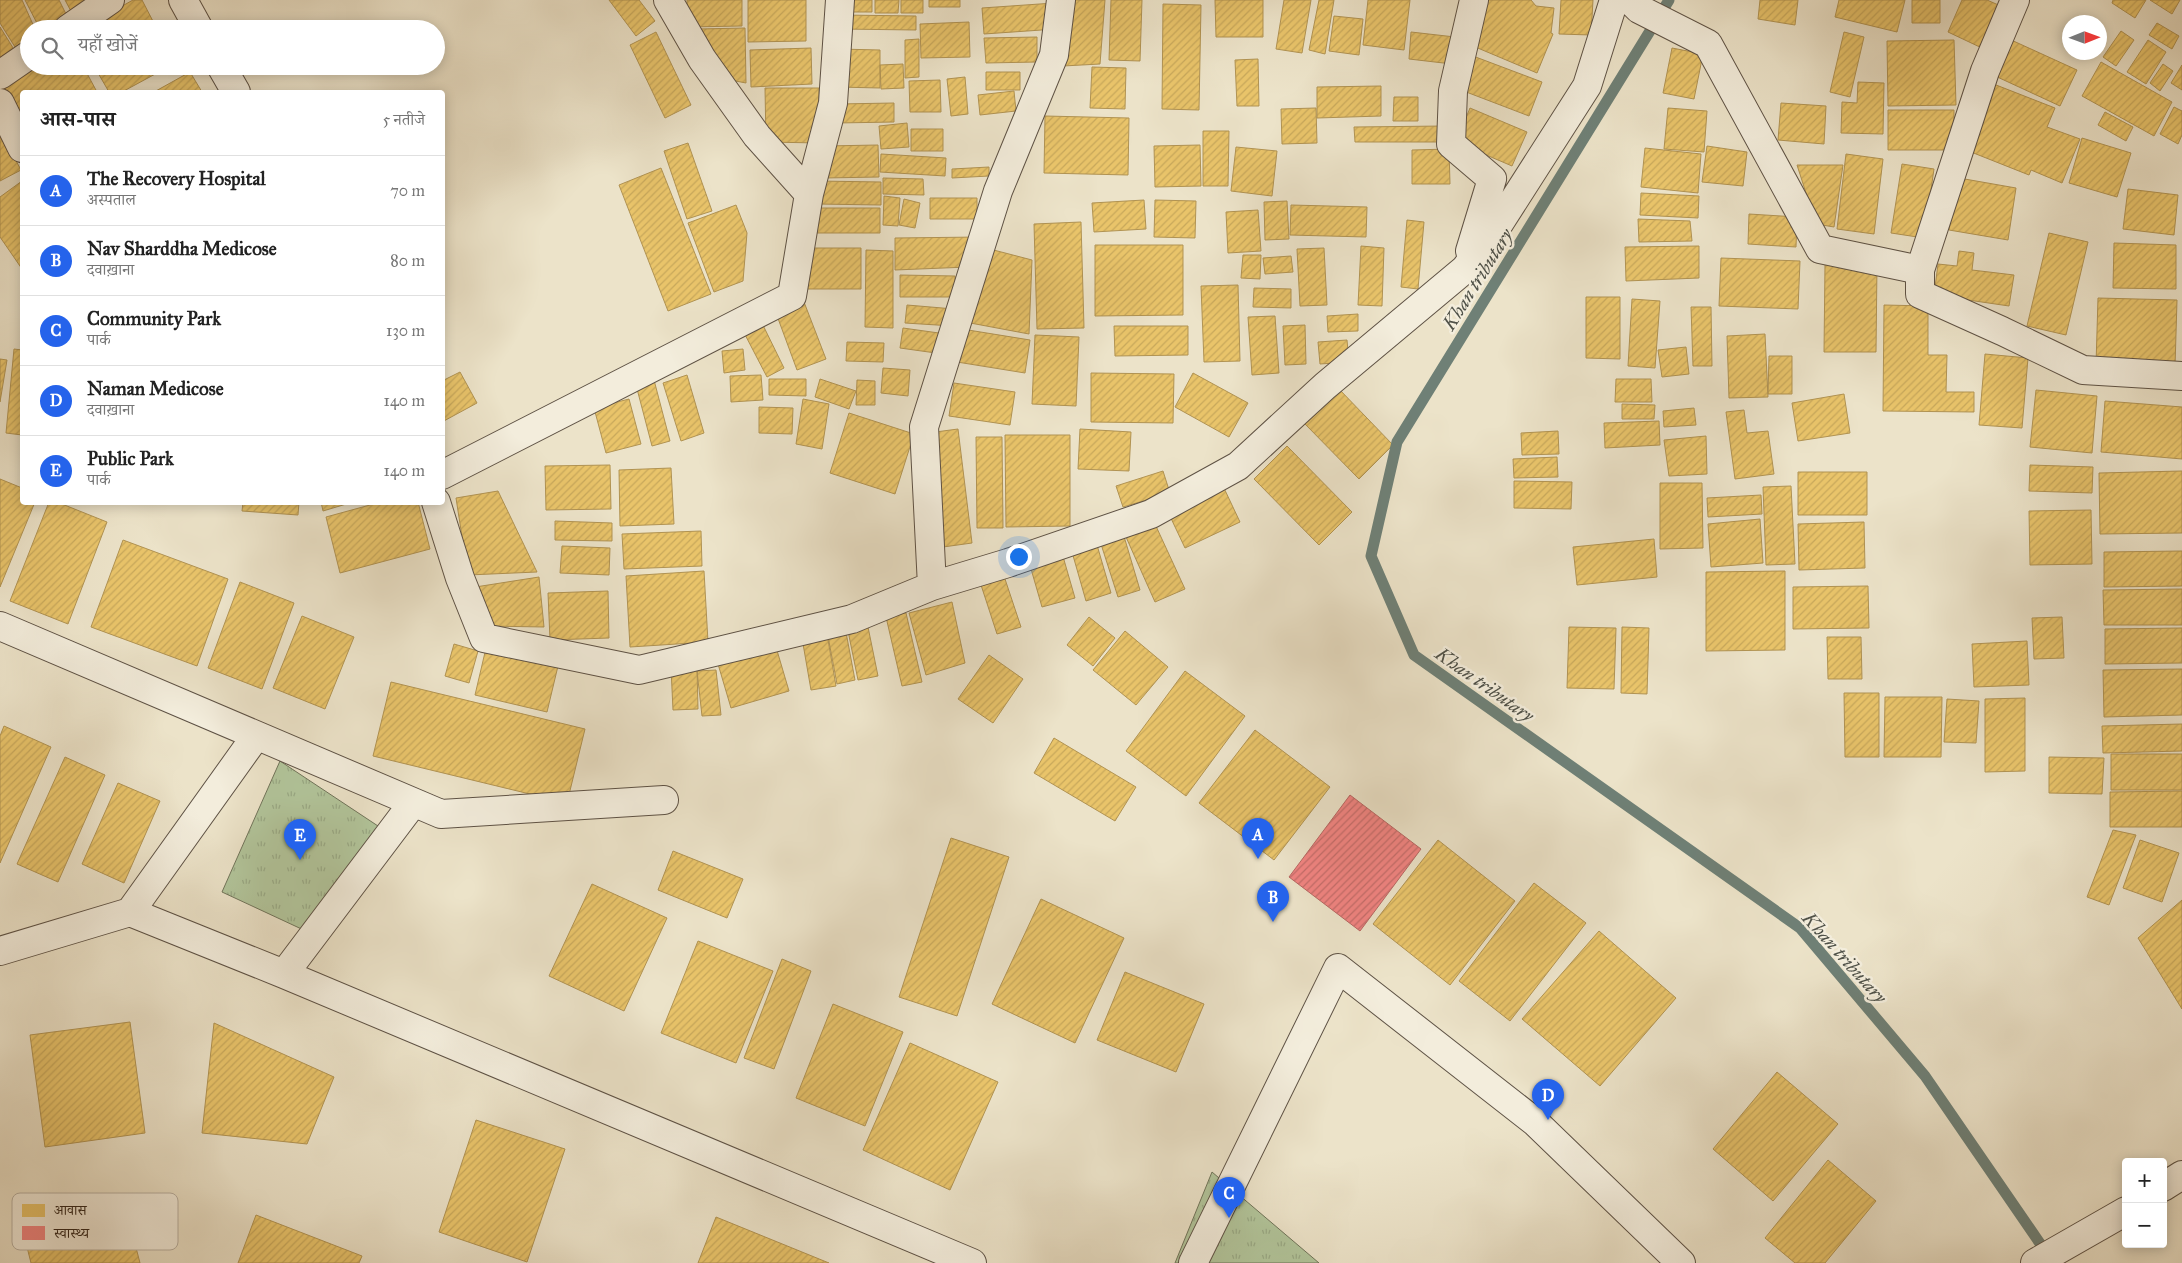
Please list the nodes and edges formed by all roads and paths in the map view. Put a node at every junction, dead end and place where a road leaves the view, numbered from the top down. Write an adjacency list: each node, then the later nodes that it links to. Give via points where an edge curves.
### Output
1 (110, 0): 9 (street)
2 (182, 0): 10 (street)
3 (668, 0): 17 (street, via 702,59 757,136)
4 (840, 0): 17 (street, via 833,102)
5 (1061, 0): 23 (street, via 1054,56 998,191 924,427)
6 (1474, 0): 18 (street, via 1453,91 1451,144 1492,179)
7 (2015, 0): 19 (street, via 1985,71)
8 (1628, 3): 18 (street, via 1587,86 1500,222); 19 (street, via 1708,44 1820,249)
9 (81, 20)
10 (194, 20)
11 (20, 62): 12 (street)
12 (0, 75)
13 (226, 75): 14 (street)
14 (235, 90)
15 (0, 104): 16 (street)
16 (20, 144)
17 (809, 194): 21 (street, via 792,296)
18 (1465, 269): 23 (street, via 1325,386 1238,466 1151,514)
19 (1920, 270): 20 (street, via 1920,294 2083,370)
20 (2182, 376)
21 (445, 473)
22 (437, 505): 23 (street, via 460,578 484,638 639,670 852,619)
23 (932, 586)
24 (0, 626): 25 (street)
25 (256, 736): 27 (street); 28 (street)
26 (664, 800): 27 (street, via 441,814)
27 (413, 803): 30 (street)
28 (130, 912): 29 (street); 30 (street)
29 (0, 951)
30 (284, 974): 34 (street)
31 (2182, 1175): 32 (street)
32 (2167, 1184)
33 (2122, 1213): 37 (street)
34 (972, 1263)
35 (1193, 1263): 36 (street, via 1338,968 1535,1122)
36 (1681, 1263)
37 (2035, 1263)

